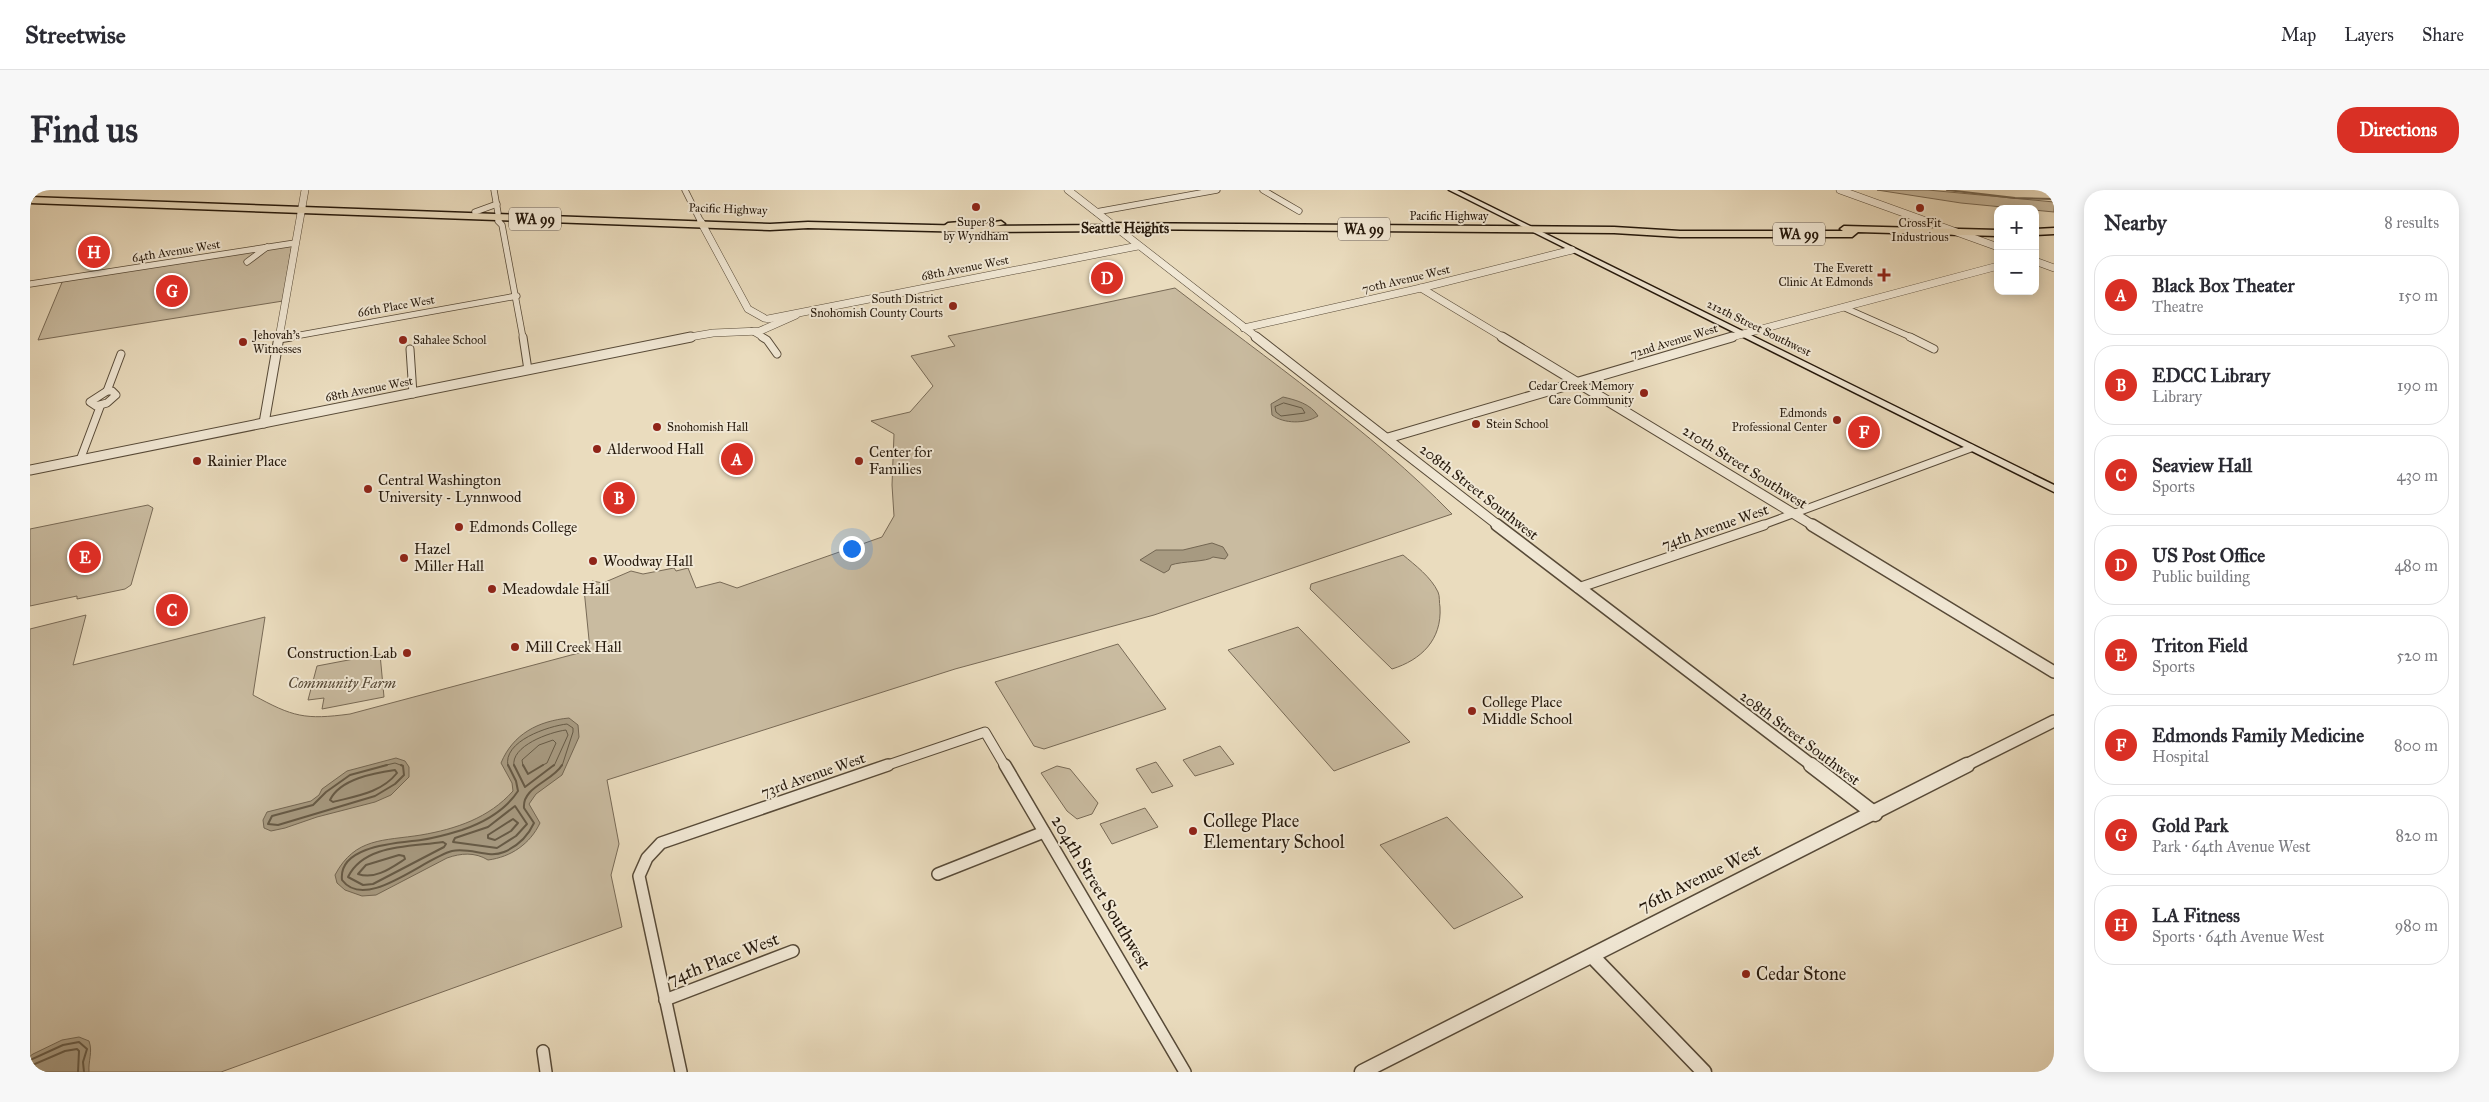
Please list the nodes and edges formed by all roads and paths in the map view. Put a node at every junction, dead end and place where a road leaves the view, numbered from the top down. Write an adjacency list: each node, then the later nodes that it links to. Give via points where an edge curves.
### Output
1 (305, 190): 12 (street)
2 (494, 190): 11 (street)
3 (686, 190): 17 (street)
4 (1068, 190): 15 (street, 208th Street Southwest)
5 (1217, 190): 15 (street)
6 (1263, 190): 13 (street)
7 (1452, 190): 20 (main road, 212th Street Southwest)
8 (1840, 190): 25 (street)
9 (30, 197): 12 (main road, Pacific Highway / WA 99)
10 (30, 200): 12 (main road, Pacific Highway / WA 99)
11 (497, 204): 14 (street); 16 (street)
12 (302, 208): 14 (main road, Pacific Highway / WA 99); 16 (main road, Pacific Highway / WA 99); 31 (street)
13 (1299, 211)
14 (475, 212): 16 (main road, Pacific Highway / WA 99)
15 (1096, 212): 19 (street, 208th Street Southwest)
16 (500, 219): 17 (main road, Pacific Highway / WA 99); 17 (main road, Pacific Highway / WA 99); 42 (street)
17 (702, 223): 18 (main road, Pacific Highway / WA 99, via 784,227); 44 (street)
18 (973, 226): 19 (main road, Pacific Highway / WA 99); 19 (main road, Pacific Highway / WA 99, via 1102,225)
19 (1116, 228): 20 (main road, Pacific Highway / WA 99); 32 (street, 208th Street Southwest)
20 (1529, 229): 22 (main road, Pacific Highway / WA 99); 35 (main road, 212th Street Southwest)
21 (1763, 229): 22 (main road, Pacific Highway / WA 99, via 1674,228); 23 (main road, Pacific Highway / WA 99); 29 (main road)
22 (1662, 231): 29 (main road, Pacific Highway / WA 99)
23 (1854, 231): 25 (main road, Pacific Highway / WA 99); 29 (main road, Pacific Highway / WA 99, via 1852,234)
24 (2054, 231): 27 (main road)
25 (1955, 232): 26 (main road, Pacific Highway / WA 99); 34 (street)
26 (1994, 233)
27 (2039, 233)
28 (2039, 233): 30 (main road)
29 (1742, 234)
30 (2054, 235)
31 (295, 243): 33 (street, 64th Avenue West); 48 (street)
32 (1138, 246): 45 (street, 68th Avenue West); 46 (street, 208th Street Southwest)
33 (267, 247): 36 (street); 40 (street, 64th Avenue West)
34 (1994, 247)
35 (1572, 250): 41 (street, 70th Avenue West); 47 (main road, 212th Street Southwest)
36 (247, 262)
37 (2039, 262): 39 (street)
38 (1994, 267): 43 (street, 72nd Avenue West)
39 (2054, 268)
40 (30, 284)
41 (1421, 288): 46 (street, 70th Avenue West); 55 (street, 210th Street Southwest)
42 (517, 296): 48 (street, 66th Place West); 54 (street)
43 (1845, 308): 47 (street, 72nd Avenue West); 51 (street)
44 (748, 322): 45 (street); 45 (street, via 760,331); 49 (street); 54 (street, 68th Avenue West, via 713,333)
45 (769, 322): 49 (street)
46 (1244, 328): 60 (street, 208th Street Southwest)
47 (1742, 334): 55 (street, 72nd Avenue West); 61 (main road, 212th Street Southwest)
48 (279, 339): 59 (street)
49 (767, 340): 53 (street)
50 (410, 349): 57 (street)
51 (1934, 349)
52 (121, 354): 56 (street)
53 (777, 354)
54 (528, 370): 57 (street, 68th Avenue West)
55 (1578, 383): 60 (street, 72nd Avenue West); 65 (street, 210th Street Southwest)
56 (107, 391): 58 (street, via 116,395 111,402); 58 (street, via 90,402)
57 (412, 394): 59 (street, 68th Avenue West)
58 (100, 407): 62 (street)
59 (264, 423): 62 (street, 68th Avenue West)
60 (1388, 438): 66 (street, 208th Street Southwest)
61 (1971, 448): 64 (main road, 212th Street Southwest); 65 (street, 74th Avenue West)
62 (80, 460): 63 (street, 68th Avenue West)
63 (30, 470)
64 (2054, 489)
65 (1794, 515): 66 (street, 74th Avenue West); 67 (street, 210th Street Southwest)
66 (1578, 588): 70 (street, 208th Street Southwest)
67 (2054, 672)
68 (2054, 721): 70 (street, 76th Avenue West)
69 (985, 732): 71 (street, 204th Street Southwest); 72 (street, 73rd Avenue West, via 661,843)
70 (1874, 814): 75 (street, 76th Avenue West)
71 (1044, 832): 73 (street); 80 (street, 204th Street Southwest)
72 (652, 850): 76 (street, via 643,861 639,876)
73 (938, 874)
74 (793, 951): 76 (street, 74th Place West)
75 (1592, 956): 81 (street, 76th Avenue West); 82 (street)
76 (665, 1000): 79 (street)
77 (543, 1051): 78 (street)
78 (546, 1072)
79 (681, 1072)
80 (1185, 1072)
81 (1362, 1072)
82 (1704, 1072)

